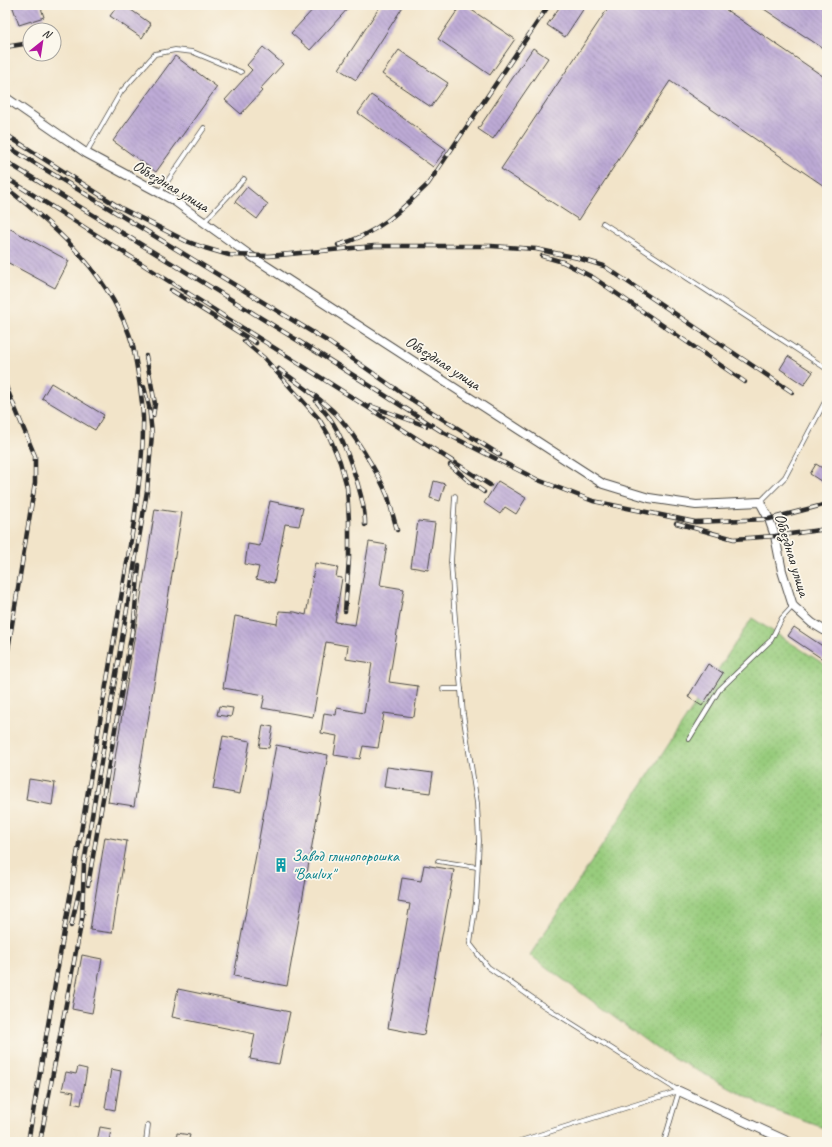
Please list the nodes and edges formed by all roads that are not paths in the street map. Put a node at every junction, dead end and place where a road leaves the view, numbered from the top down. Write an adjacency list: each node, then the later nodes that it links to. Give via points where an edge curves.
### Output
1 (241, 72): 4 (lane, via 193,52 175,50 155,54 121,92)
2 (5, 97): 4 (street, Объездная улица)
3 (204, 128): 6 (lane)
4 (86, 153): 6 (street, Объездная улица)
5 (244, 179): 7 (lane)
6 (160, 192): 7 (street, Объездная улица)
7 (204, 222): 12 (street, Объездная улица, via 251,256 603,484 649,498 696,505)
8 (603, 223): 9 (lane)
9 (827, 369)
10 (827, 398): 12 (lane, via 785,476)
11 (455, 496): 16 (lane, via 452,562)
12 (760, 502): 13 (street, Объездная улица, via 773,530)
13 (793, 606): 14 (street, Объездная улица); 17 (lane, via 782,618 771,640 719,690)
14 (827, 632)
15 (443, 689): 16 (lane)
16 (461, 689): 19 (lane, via 477,803)
17 (689, 739)
18 (438, 861): 19 (lane)
19 (477, 867): 20 (lane, via 476,902 470,944 488,967 544,1006)
20 (679, 1091): 23 (lane); 24 (lane); 25 (street)
21 (148, 1125): 22 (lane)
22 (146, 1142)
23 (517, 1142)
24 (664, 1142)
25 (789, 1142)

